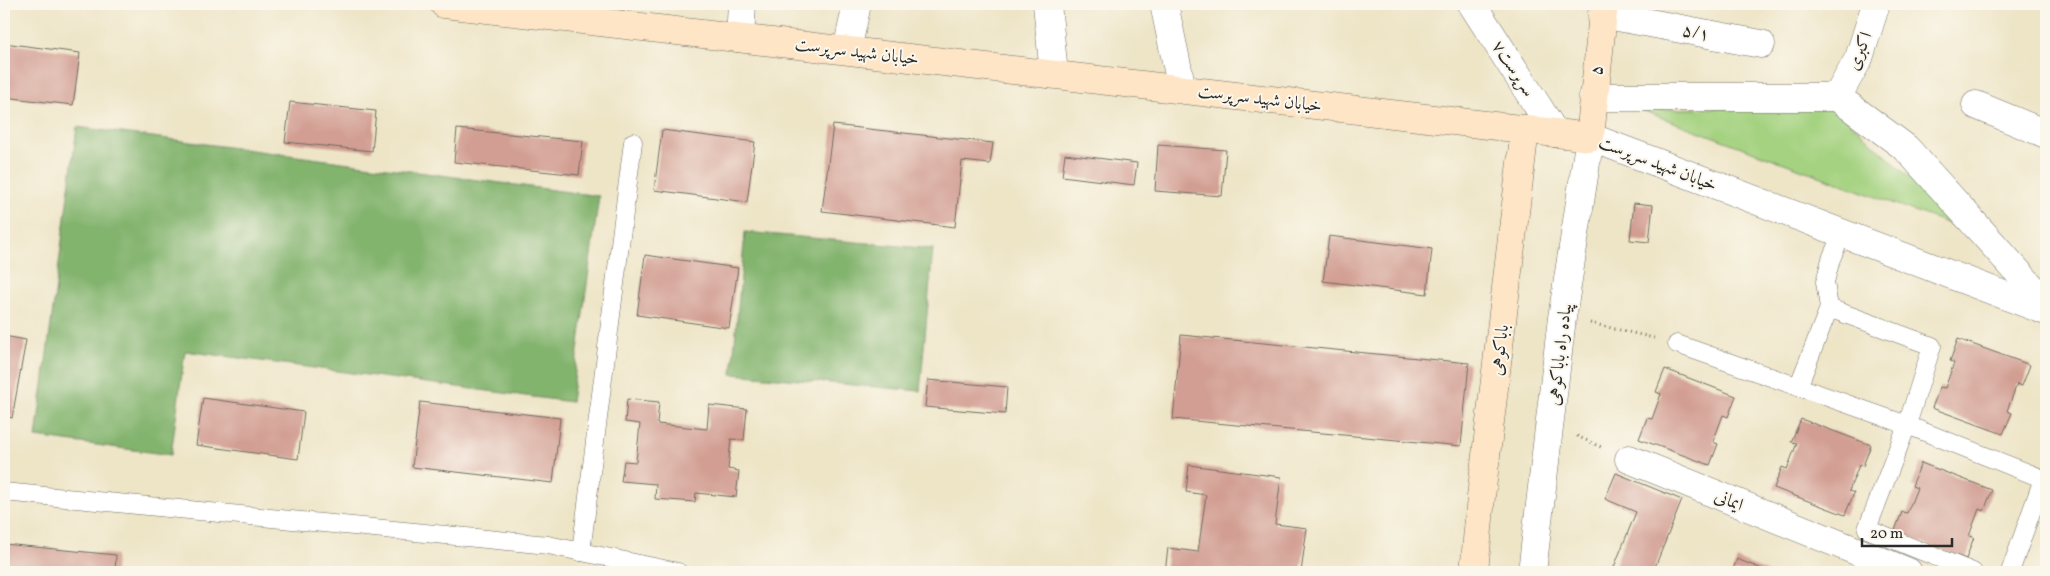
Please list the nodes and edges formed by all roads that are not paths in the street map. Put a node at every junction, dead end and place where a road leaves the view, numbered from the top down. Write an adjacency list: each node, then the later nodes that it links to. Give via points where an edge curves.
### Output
1 (444, 4): 9 (street, خیابان شهید سرپرست)
2 (742, 4): 9 (street)
3 (857, 4): 11 (street)
4 (1047, 4): 12 (street)
5 (1164, 4): 13 (street)
6 (1472, 4): 18 (street, سرپرست۷)
7 (1876, 4): 15 (street, اکبری, via 1859,58)
8 (1603, 9): 10 (street, ۵/۱); 14 (street, ۵)
9 (740, 38): 11 (street, خیابان شهید سرپرست)
10 (1761, 44)
11 (847, 50): 12 (street, خیابان شهید سرپرست)
12 (1054, 74): 13 (street, خیابان شهید سرپرست)
13 (1182, 89): 17 (street, خیابان شهید سرپرست)
14 (1593, 96): 15 (street); 20 (street, ۵)
15 (1837, 97): 23 (street, via 1906,148)
16 (1976, 105): 19 (street)
17 (1525, 129): 18 (street, خیابان شهید سرپرست); 34 (street, باباکوهی)
18 (1555, 133): 20 (street, خیابان شهید سرپرست)
19 (2046, 134)
20 (1590, 137): 22 (street, خیابان شهید سرپرست); 35 (street, پیاده راه باباکوهی, via 1562,318)
21 (633, 142): 32 (lane)
22 (1842, 233): 24 (lane, via 1825,282); 25 (street, خیابان شهید سرپرست)
23 (2046, 303)
24 (1829, 308): 27 (lane); 28 (lane, via 1932,346)
25 (2046, 311)
26 (1676, 344): 27 (lane)
27 (1798, 387): 28 (lane)
28 (1907, 425): 30 (lane); 37 (lane, via 1867,529)
29 (1629, 459): 36 (street, ایمانی)
30 (2045, 479): 38 (lane)
31 (4, 492): 32 (lane, via 548,545)
32 (582, 552): 33 (lane)
33 (678, 572)
34 (1474, 572)
35 (1532, 572)
36 (1908, 572)
37 (1973, 572)
38 (2010, 572)

